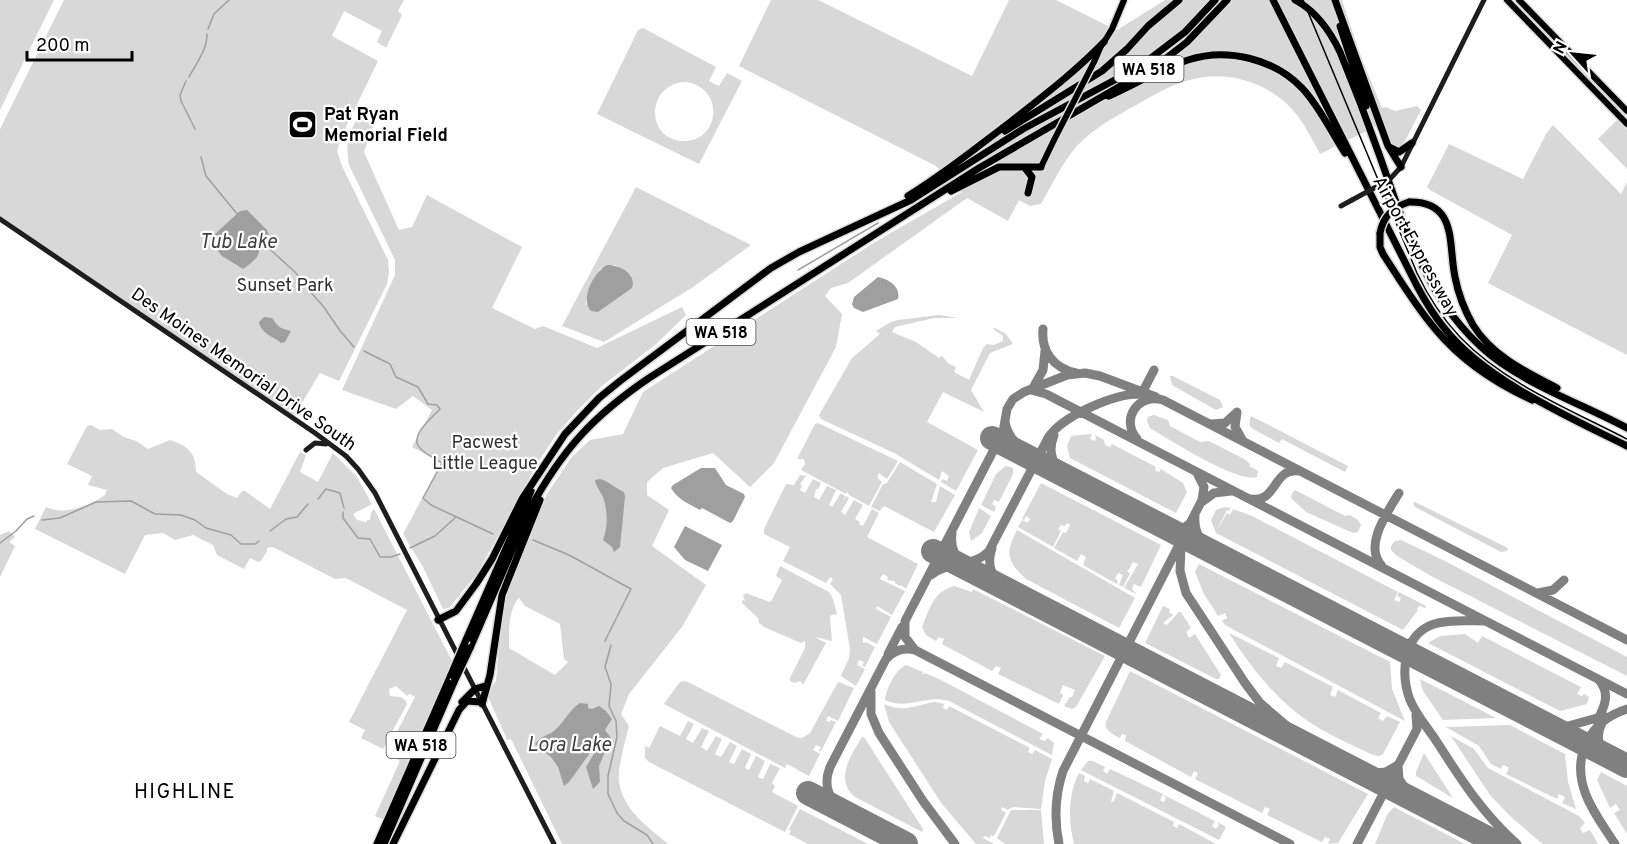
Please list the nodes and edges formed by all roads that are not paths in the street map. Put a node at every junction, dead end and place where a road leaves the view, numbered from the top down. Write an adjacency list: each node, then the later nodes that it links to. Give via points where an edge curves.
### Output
1 (1124, 0): 11 (main road)
2 (1179, 0): 18 (highway, via 1102,71)
3 (1215, 0): 27 (highway, WA 518, via 1185,32 1139,67 1023,129 911,200)
4 (1227, 0): 13 (highway, WA 518, via 1187,42 1160,63)
5 (1273, 0): 22 (highway)
6 (1333, 0): 16 (highway); 17 (highway)
7 (1484, 0): 15 (main road)
8 (1507, 0): 14 (main road)
9 (1519, 0): 12 (main road)
10 (1296, 1): 17 (highway, via 1318,18 1335,41)
11 (1104, 42): 18 (highway, via 1072,73); 19 (main road, bridge)
12 (1627, 111)
13 (1058, 121): 22 (highway, via 1188,59 1236,55 1269,65 1303,89); 25 (highway, WA 518)
14 (1627, 124)
15 (1412, 143): 16 (highway, via 1399,152); 20 (main road)
16 (1388, 146): 20 (highway)
17 (1378, 152): 29 (highway, Airport Expressway, via 1426,275 1457,323 1488,353 1518,374)
18 (967, 155): 27 (highway, via 910,195)
19 (1041, 167): 21 (highway)
20 (1401, 167): 24 (main road, bridge, via 1383,185)
21 (1025, 168): 23 (highway, via 1032,177); 25 (highway, via 1011,166 987,171)
22 (1359, 175): 28 (highway, Airport Expressway, via 1417,286 1445,330 1492,373)
23 (1028, 193)
24 (1341, 206)
25 (909, 213): 33 (highway, WA 518, via 615,401)
26 (0, 219): 30 (main road, Des Moines Memorial Drive South)
27 (852, 227): 34 (highway, WA 518, via 771,268 620,381 571,427)
28 (1570, 417): 29 (highway, bridge, via 1498,382 1455,350 1425,317 1380,247 1382,225 1389,213 1396,207 1417,202 1431,206 1446,219 1459,294 1473,325 1485,340 1518,367); 31 (highway, Airport Expressway)
29 (1624, 427)
30 (330, 444): 32 (main road, via 315,443); 35 (main road, Des Moines Memorial Drive South, via 358,469 375,493)
31 (1627, 446)
32 (306, 450)
33 (551, 473): 36 (highway, WA 518, bridge, via 530,509 470,648); 37 (highway, via 502,595)
34 (535, 480): 35 (highway, via 462,605); 36 (highway, WA 518, bridge)
35 (438, 620): 38 (main road, Des Moines Memorial Drive South)
36 (452, 679): 41 (highway, WA 518)
37 (485, 686): 38 (highway); 39 (highway)
38 (475, 689): 39 (main road, Des Moines Memorial Drive South); 40 (highway, via 459,705)
39 (482, 703): 40 (highway, via 471,700 463,704); 42 (main road, Des Moines Memorial Drive South)
40 (450, 726): 41 (highway, via 404,820)
41 (384, 843)
42 (554, 844)

